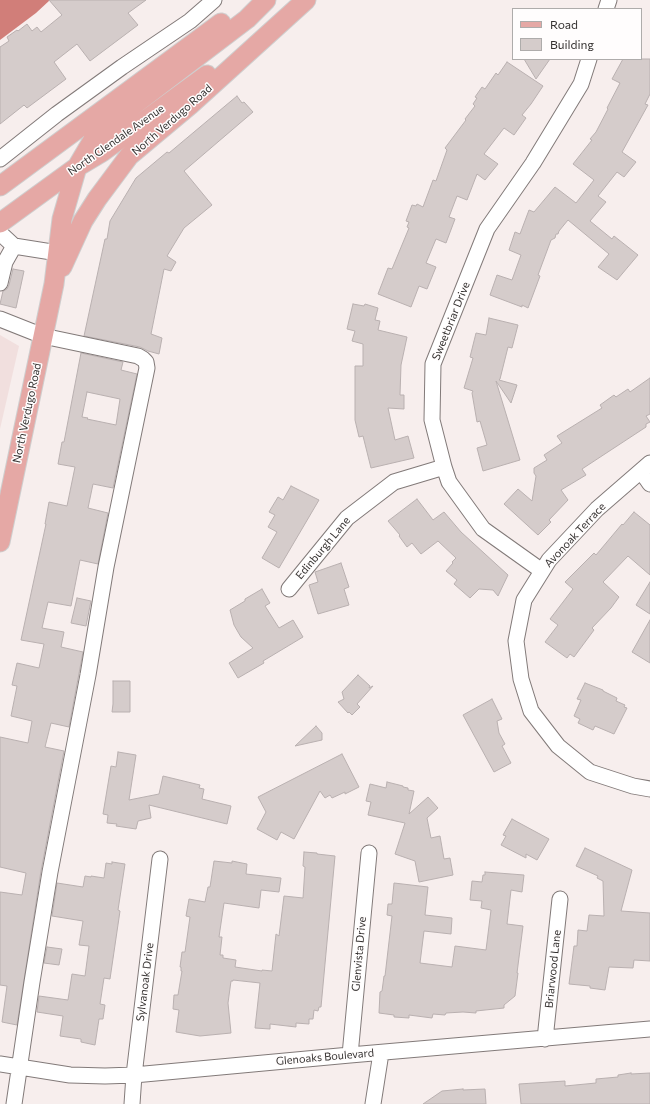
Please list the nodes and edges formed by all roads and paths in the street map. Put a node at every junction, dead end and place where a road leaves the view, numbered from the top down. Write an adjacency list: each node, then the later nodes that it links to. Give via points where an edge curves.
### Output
1 (214, 0): 7 (street, via 190,21 92,88)
2 (250, 0): 9 (main road)
3 (266, 0): 8 (main road, North Verdugo Road, via 247,19 97,133)
4 (306, 0): 5 (main road, North Verdugo Road)
5 (290, 15): 8 (main road, North Glendale Avenue, via 102,152); 15 (main road, North Verdugo Road, via 190,106 129,156 83,221)
6 (589, 60): 18 (street, Sweetbriar Drive, via 581,84 533,163 487,229 434,364 432,420)
7 (0, 159)
8 (77, 167): 10 (main road, North Glendale Avenue); 13 (main road, North Verdugo Road, via 62,219)
9 (0, 186)
10 (0, 223)
11 (0, 233): 12 (street)
12 (14, 246): 13 (street); 14 (street, via 5,262)
13 (58, 253): 15 (main road, North Verdugo Road)
14 (0, 283)
15 (54, 284): 17 (main road, North Verdugo Road)
16 (0, 319): 17 (street)
17 (43, 336): 21 (main road, North Verdugo Road); 33 (street, via 138,356 146,362 147,368 106,567 41,923)
18 (444, 467): 22 (street, Sweetbriar Drive, via 449,482 483,529); 23 (street, Edinburgh Lane, via 394,482 347,518)
19 (645, 467): 20 (street); 22 (street, Avonoak Terrace, via 597,509 549,560)
20 (650, 484)
21 (0, 542)
22 (542, 571): 24 (street, Avonoak Terrace, via 524,600 516,641 521,679 531,711 558,746 590,772)
23 (289, 589)
24 (650, 789)
25 (369, 853): 31 (street, Glenvista Drive)
26 (160, 859): 34 (street, Sylvanoak Drive)
27 (560, 899): 29 (street, Briarwood Lane)
28 (650, 1029): 29 (street, Glenoaks Boulevard)
29 (545, 1039): 30 (street, Glenoaks Boulevard)
30 (381, 1052): 31 (street, Glenoaks Boulevard); 37 (street)
31 (350, 1054): 34 (street, Glenoaks Boulevard)
32 (0, 1064): 33 (street, Glenoaks Boulevard)
33 (19, 1067): 34 (street, Glenoaks Boulevard, via 70,1075); 35 (street)
34 (134, 1075): 36 (street, Sylvanoak Drive)
35 (14, 1104)
36 (132, 1104)
37 (373, 1104)

